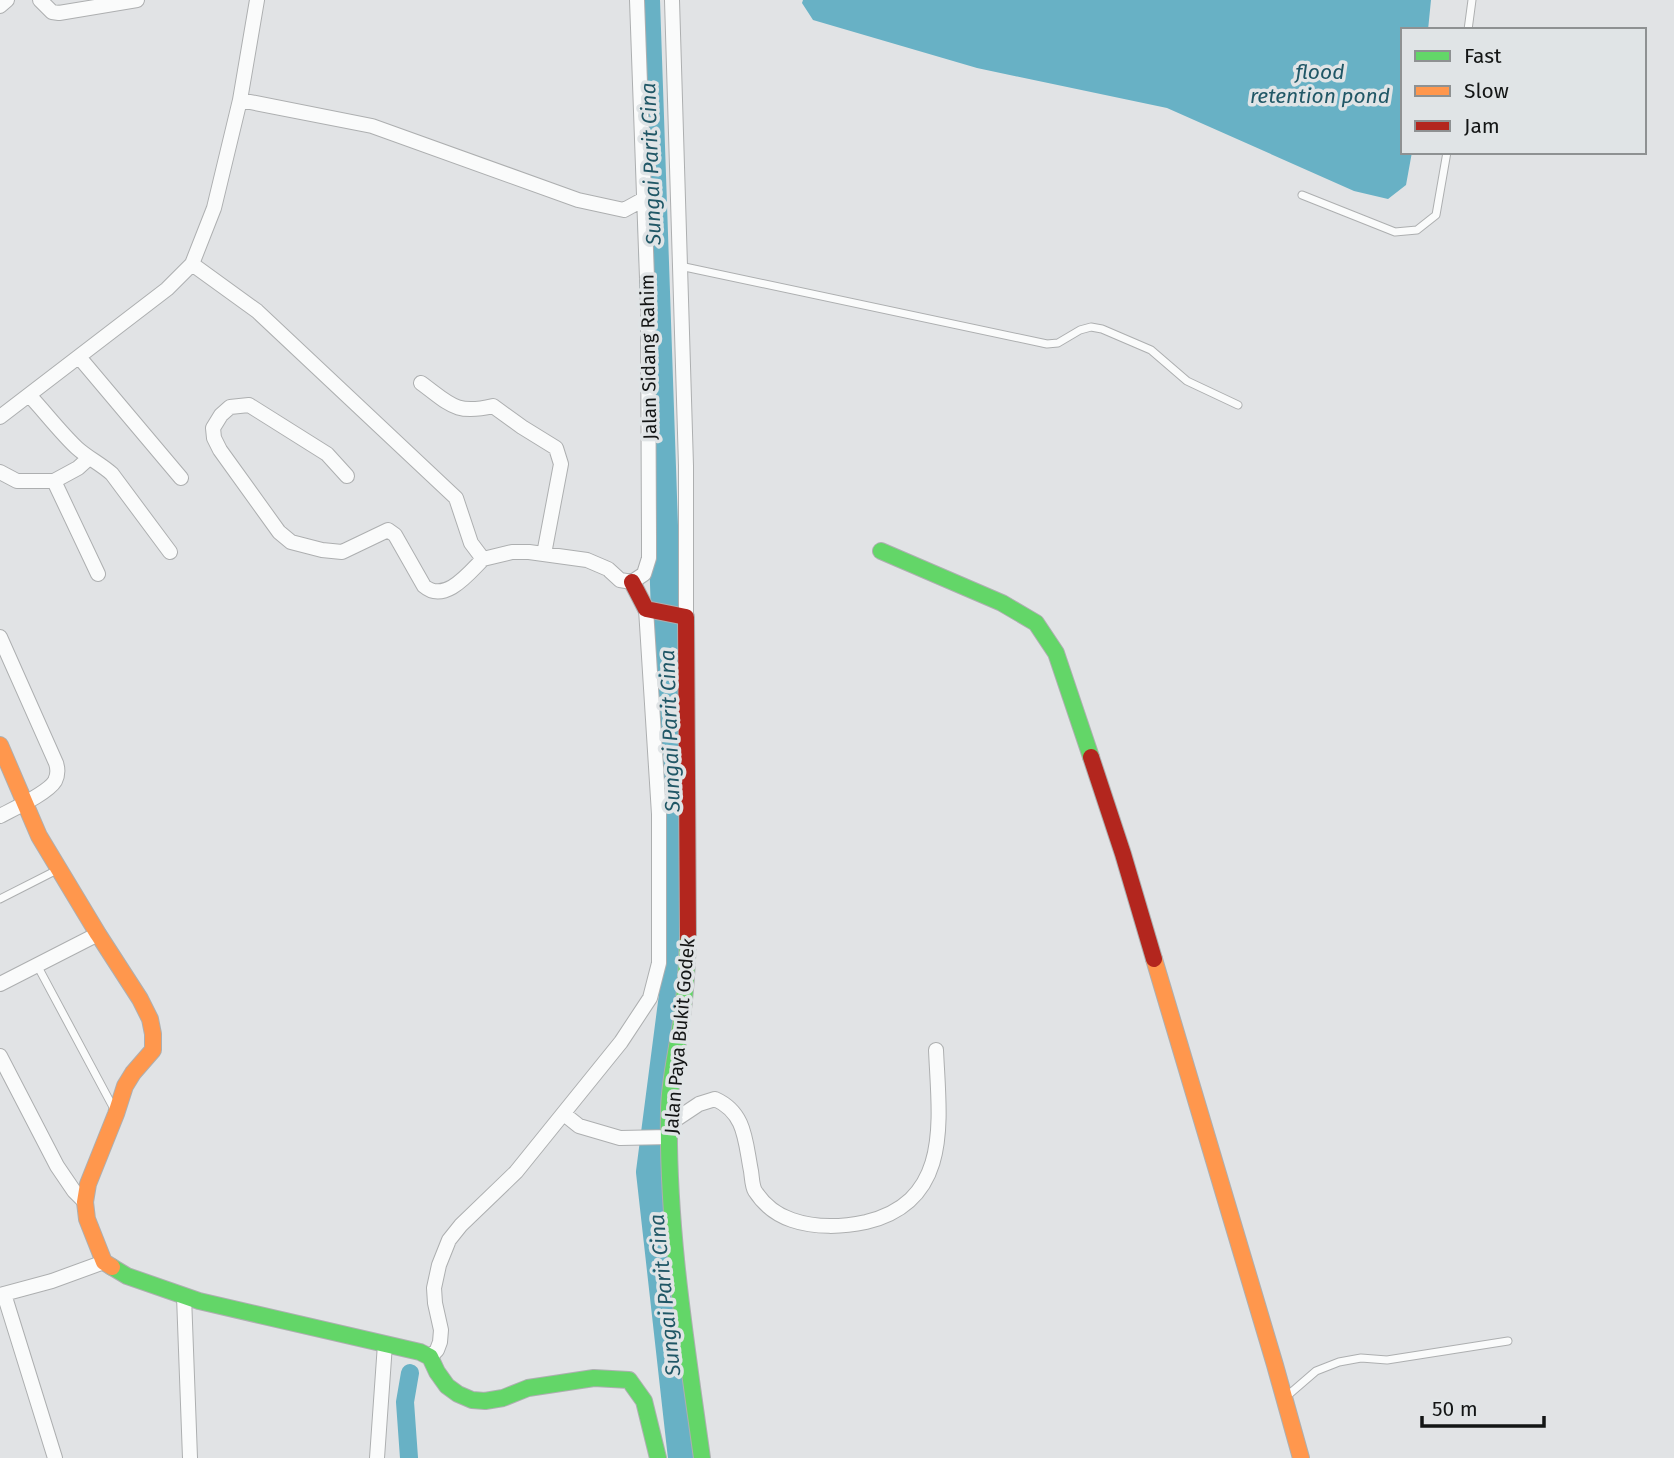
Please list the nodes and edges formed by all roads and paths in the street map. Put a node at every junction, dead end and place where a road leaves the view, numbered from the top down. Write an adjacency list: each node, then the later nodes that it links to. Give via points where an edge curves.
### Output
1 (8, 0): 8 (street)
2 (40, 0): 3 (street, via 59,13)
3 (137, 0)
4 (257, 0): 10 (street)
5 (638, 0): 13 (street, Jalan Sidang Rahim)
6 (672, 0): 15 (street)
7 (1472, 0): 9 (lane)
8 (0, 6)
9 (1468, 28)
10 (240, 100): 13 (street, via 372,126 578,200 624,210); 14 (street, via 214,208)
11 (1447, 154): 12 (lane, via 1436,215 1417,230 1395,232)
12 (1302, 195)
13 (644, 199): 31 (street, Jalan Sidang Rahim, via 649,558)
14 (192, 264): 16 (street); 29 (street, via 257,311 456,498 471,543)
15 (680, 266): 19 (lane, via 1047,344 1080,330 1102,329 1151,350 1186,381); 32 (street, via 686,466)
16 (79, 357): 18 (street); 24 (street)
17 (421, 383): 28 (street, via 454,408 493,406 556,448 561,464)
18 (29, 395): 20 (street); 21 (street)
19 (1238, 405)
20 (0, 417)
21 (89, 458): 25 (street); 27 (street, via 112,474)
22 (0, 472): 25 (street, via 17,481)
23 (347, 476): 29 (street, via 327,454 248,405 230,407 213,429 220,450 291,542 342,552 387,530 395,535 424,586 437,593 461,580)
24 (181, 478)
25 (54, 481): 30 (street)
26 (881, 551): 54 (street, via 1002,603 1036,623 1056,653 1123,854)
27 (170, 552)
28 (544, 554): 29 (street, via 512,552); 31 (street, via 587,560 608,569)
29 (483, 559)
30 (98, 574)
31 (641, 597): 32 (street); 45 (street, via 659,814 659,963 650,998)
32 (684, 616): 46 (street, Jalan Paya Bukit Godek, via 689,655 689,923 685,996)
33 (0, 637): 35 (street, via 58,770 48,788)
34 (0, 745): 35 (street)
35 (24, 803): 36 (street); 37 (street)
36 (0, 816)
37 (59, 869): 38 (lane); 39 (street)
38 (0, 899)
39 (98, 934): 40 (street); 44 (street, via 140,999 153,1034 152,1049 125,1086)
40 (37, 965): 41 (street); 44 (lane)
41 (0, 984)
42 (936, 1049): 46 (street, via 939,1110 930,1172 918,1192 900,1208 877,1219 824,1226 793,1220 770,1209 754,1190 736,1113 715,1099 699,1104)
43 (0, 1056): 47 (street, via 57,1166)
44 (116, 1114): 47 (street)
45 (570, 1119): 46 (street, via 620,1138); 53 (street, via 449,1240 434,1288 441,1330 437,1350)
46 (666, 1133): 59 (street, Jalan Paya Bukit Godek, via 676,1271)
47 (85, 1202): 48 (street)
48 (104, 1262): 49 (street); 50 (street, via 127,1276)
49 (2, 1295): 55 (street)
50 (184, 1296): 52 (street); 56 (street)
51 (1508, 1341): 54 (lane, via 1387,1360 1339,1362 1315,1371)
52 (386, 1344): 53 (street); 57 (street)
53 (430, 1357): 58 (street, via 447,1386 472,1400 503,1398 528,1388 594,1378 629,1380 643,1401)
54 (1284, 1398): 60 (street)
55 (55, 1458)
56 (190, 1458)
57 (377, 1458)
58 (658, 1458)
59 (702, 1458)
60 (1301, 1458)

